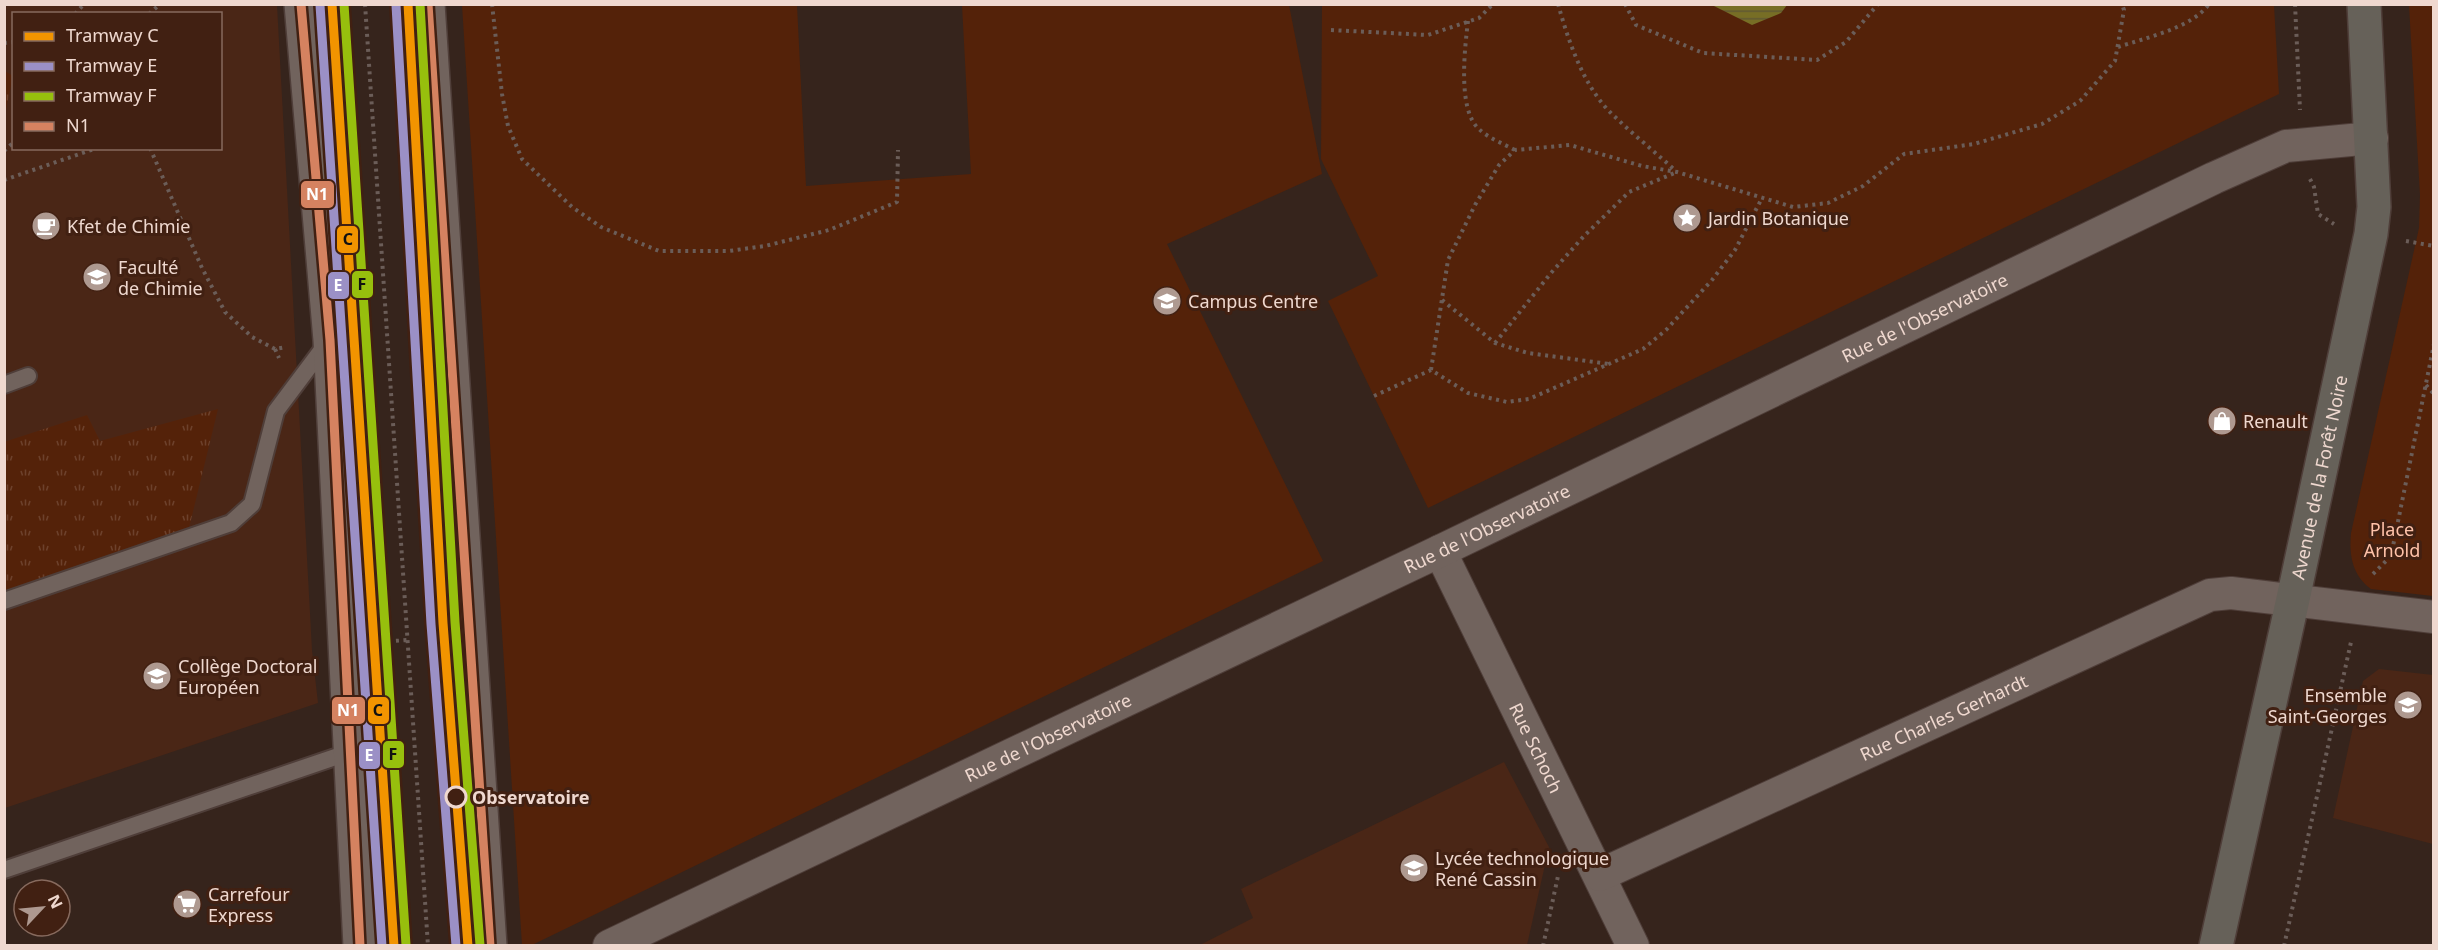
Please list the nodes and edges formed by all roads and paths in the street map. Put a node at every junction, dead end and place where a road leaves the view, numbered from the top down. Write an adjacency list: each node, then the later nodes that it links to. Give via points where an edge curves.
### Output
1 (301, 4): 30 (street)
2 (365, 4): 49 (path)
3 (428, 4): 50 (street)
4 (492, 4): 19 (path, via 508,126 522,159 572,207 602,227 659,251 729,251 765,246 830,230 897,202)
5 (1493, 4): 13 (path, via 1479,18)
6 (1558, 4): 22 (path, via 1569,46 1589,82 1613,115)
7 (1625, 4): 8 (path, via 1636,25 1703,53 1817,60 1846,42)
8 (1878, 4)
9 (2122, 4): 15 (path)
10 (2209, 4): 15 (path, via 2202,13 2175,28)
11 (2295, 4): 21 (path)
12 (2364, 4): 16 (main road, Avenue de la Forêt Noire)
13 (1468, 21): 14 (path, via 1428,35); 20 (path, via 1463,71 1468,109 1477,129)
14 (1331, 30)
15 (2118, 47): 24 (path, via 2115,61 2080,101 2042,124 1974,144 1904,154 1863,186 1828,202 1793,207)
16 (2372, 138): 21 (street, Rue de l'Observatoire); 25 (main road, Avenue de la Forêt Noire)
17 (91, 150): 23 (path)
18 (151, 150): 26 (path)
19 (898, 150)
20 (1515, 150): 22 (path, via 1569,145); 29 (path, via 1499,165 1475,204 1448,260)
21 (2302, 158): 25 (path, via 2314,187 2318,214 2328,222); 40 (street, Rue de l'Observatoire, via 2286,147 2214,178)
22 (1677, 172): 24 (path); 31 (path, via 1629,192 1551,273)
23 (4, 180)
24 (1762, 198): 33 (path, via 1735,250 1712,280 1666,330 1643,349)
25 (2371, 234): 27 (path); 42 (main road, Avenue de la Forêt Noire)
26 (193, 245): 28 (path); 30 (path, via 225,312 252,338 275,349)
27 (2433, 246)
28 (184, 248)
29 (1441, 300): 31 (path); 34 (path)
30 (330, 340): 43 (lane, via 276,411 252,504 231,523); 45 (street)
31 (1495, 343): 33 (path, via 1528,353)
32 (2433, 344): 36 (path)
33 (1610, 365): 34 (path, via 1529,399 1507,402 1468,393)
34 (1431, 369): 39 (path)
35 (28, 376): 37 (lane)
36 (2426, 384): 38 (path); 41 (path, via 2391,556)
37 (4, 385)
38 (2433, 394)
39 (1374, 396)
40 (1440, 551): 46 (street, Rue Schoch); 51 (street, Rue de l'Observatoire)
41 (2361, 595): 42 (street, Rue Charles Gerhardt); 44 (street, Rue Charles Gerhardt); 55 (path)
42 (2293, 599): 46 (street, Rue Charles Gerhardt, via 2231,593 2210,595); 54 (main road, Avenue de la Forêt Noire)
43 (4, 601)
44 (2433, 617)
45 (350, 752): 47 (lane); 48 (street)
46 (1594, 864): 52 (path, via 1560,866); 53 (street, Rue Schoch)
47 (4, 870)
48 (360, 945)
49 (428, 945)
50 (490, 945)
51 (609, 945)
52 (1543, 945)
53 (1633, 945)
54 (2216, 945)
55 (2283, 945)

